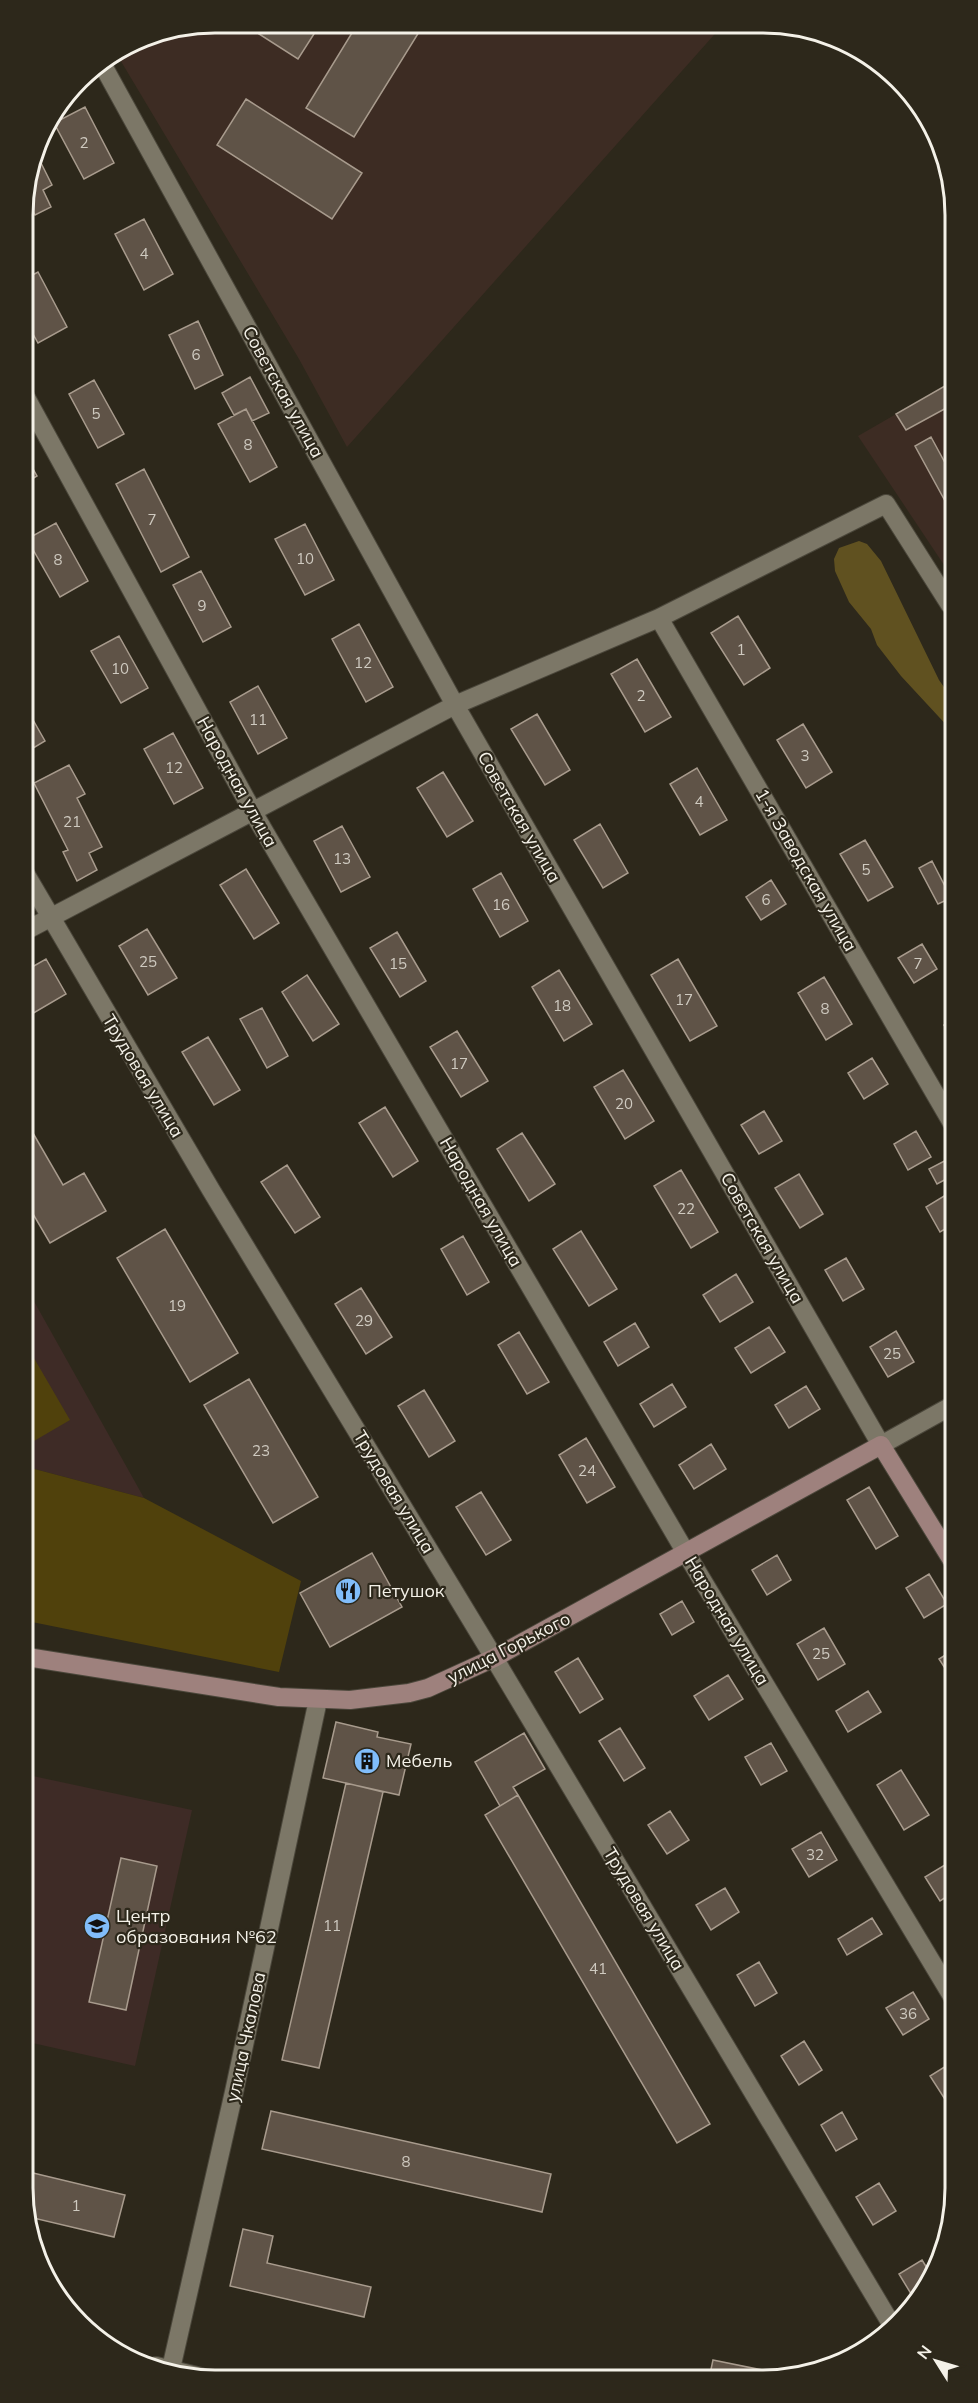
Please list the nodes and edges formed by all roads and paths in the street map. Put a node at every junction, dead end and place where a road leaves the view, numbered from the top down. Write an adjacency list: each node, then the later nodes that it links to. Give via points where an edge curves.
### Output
1 (105, 70): 5 (street, Советская улица)
2 (33, 410): 6 (street, Народная улица)
3 (945, 597): 4 (street, via 886,504)
4 (659, 618): 5 (street); 10 (street, 1-я Заводская улица)
5 (455, 705): 6 (street); 12 (street, Советская улица)
6 (253, 812): 8 (street); 14 (street, Народная улица)
7 (33, 888): 8 (street, Трудовая улица)
8 (50, 919): 9 (street); 16 (street, Трудовая улица)
9 (33, 927)
10 (945, 1111)
11 (945, 1409): 12 (street)
12 (881, 1445): 13 (street, Советская улица); 14 (street, улица Горького)
13 (945, 1549)
14 (686, 1553): 16 (street, улица Горького); 18 (street, Народная улица)
15 (33, 1658): 17 (street, улица Горького)
16 (495, 1658): 17 (street, улица Горького, via 437,1686 409,1693); 19 (street, Трудовая улица)
17 (318, 1700): 20 (street, улица Чкалова, via 234,2092)
18 (945, 1986)
19 (889, 2320)
20 (168, 2363)

